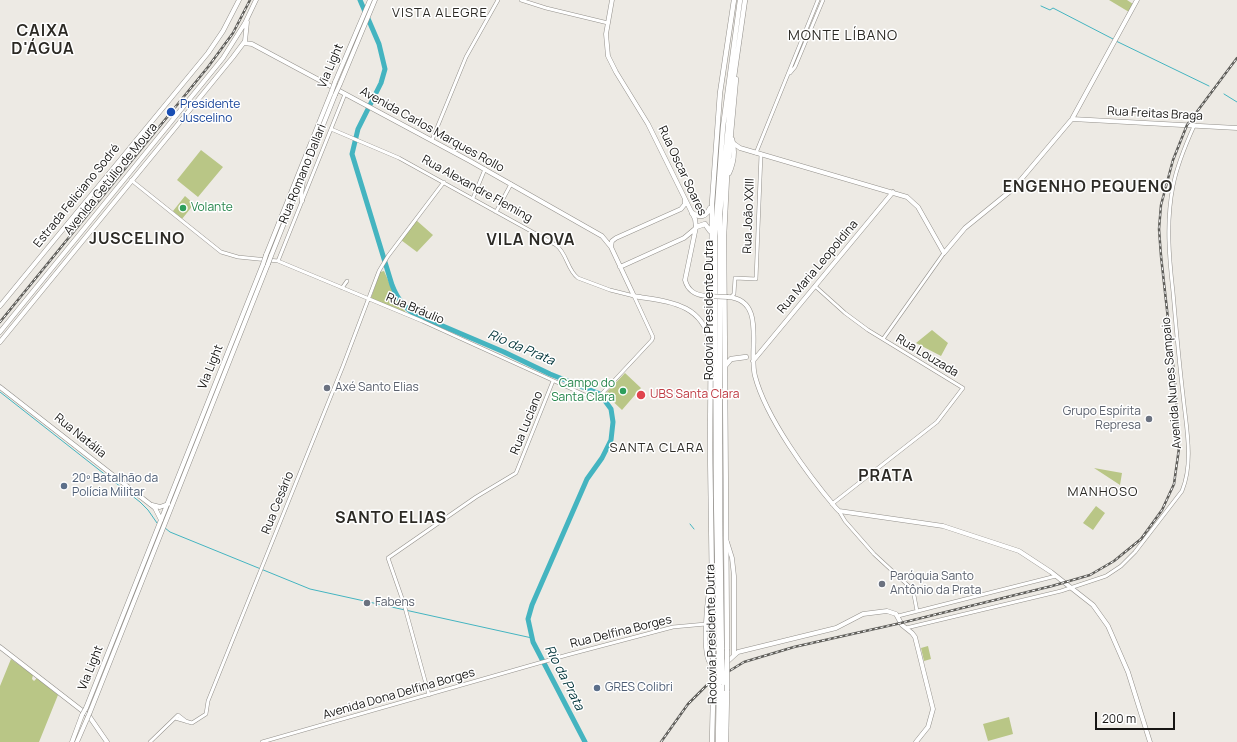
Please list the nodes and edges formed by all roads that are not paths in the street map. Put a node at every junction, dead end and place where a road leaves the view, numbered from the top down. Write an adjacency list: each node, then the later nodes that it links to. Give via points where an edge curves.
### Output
1 (239, 0): 65 (main road, Estrada Feliciano Sodré, via 217,41)
2 (256, 0): 13 (main road, Avenida Getúlio de Moura)
3 (498, 0): 27 (street, via 466,57)
4 (521, 0): 14 (street)
5 (612, 0): 14 (main road, Rua Oscar Soares)
6 (734, 0): 42 (highway, via 720,93)
7 (740, 0): 92 (highway, Rodovia Presidente Dutra, via 722,127 715,236 716,494)
8 (745, 0): 19 (highway, Rodovia Presidente Dutra)
9 (818, 0): 20 (street, via 791,64)
10 (823, 0): 20 (street, via 795,67)
11 (1137, 0): 22 (main road)
12 (372, 2): 33 (main road, Via Light, bridge); 53 (main road, Via Light, bridge, via 362,18 335,82)
13 (247, 19): 15 (main road, Avenida Getúlio de Moura); 16 (main road, Avenida Getúlio de Moura)
14 (608, 23): 40 (main road, Rua Oscar Soares, via 606,42 609,59 648,124)
15 (237, 36): 16 (main road, via 243,34); 17 (main road, via 238,42); 51 (main road, Avenida Getúlio de Moura)
16 (246, 37): 17 (main road, Avenida Getúlio de Moura); 18 (main road, Avenida Carlos Marques Rollo)
17 (243, 43): 18 (main road, Avenida Carlos Marques Rollo); 35 (main road, Avenida Getúlio de Moura)
18 (252, 44): 21 (main road, Avenida Carlos Marques Rollo)
19 (738, 46): 26 (highway); 92 (highway, Rodovia Presidente Dutra, via 720,214)
20 (790, 73): 31 (street)
21 (345, 94): 25 (street, Rua Romano Dallari); 27 (main road, Avenida Carlos Marques Rollo)
22 (1072, 119): 23 (main road, Rua Freitas Braga); 52 (main road, via 1013,189 965,228)
23 (1194, 126): 24 (main road, Rua Freitas Braga); 85 (street, Avenida Nunes Sampaio, via 1174,178 1169,228 1188,445 1186,482 1177,499 1121,566 1101,578)
24 (1237, 128)
25 (331, 129): 36 (street, Rua Alexandre Fleming, via 393,155); 41 (street, Rua Romano Dallari)
26 (731, 133): 28 (highway); 34 (highway)
27 (432, 140): 32 (main road, Avenida Carlos Marques Rollo)
28 (733, 143): 29 (main road); 30 (highway)
29 (740, 148): 30 (main road); 31 (main road)
30 (734, 150): 34 (highway, via 733,162)
31 (758, 154): 38 (main road); 63 (street, Rua João XXIII, via 756,279 735,278 734,294)
32 (485, 169): 37 (main road, Avenida Carlos Marques Rollo); 39 (street)
33 (305, 172): 41 (main road); 53 (main road, Via Light)
34 (727, 176): 72 (highway, via 724,236)
35 (131, 180): 54 (main road, Avenida Getúlio de Moura); 55 (street, Rua Bráulio, via 221,252)
36 (444, 182): 39 (street, Rua Alexandre Fleming); 64 (street, Rua Cesário, via 384,262)
37 (511, 184): 44 (street); 47 (main road, Avenida Carlos Marques Rollo)
38 (893, 192): 52 (main road, via 907,196 914,202); 60 (main road, Rua Maria Leopoldina)
39 (473, 198): 44 (street, Rua Alexandre Fleming)
40 (685, 198): 43 (main road, via 685,204); 45 (main road, Rua Oscar Soares)
41 (302, 200): 55 (street, Rua Romano Dallari)
42 (712, 203): 45 (highway, via 706,215 698,216); 49 (highway)
43 (681, 209): 45 (main road); 48 (main road)
44 (496, 212): 62 (street, Rua Alexandre Fleming, via 558,247 577,277)
45 (692, 213): 46 (main road, Rua Oscar Soares)
46 (696, 227): 49 (highway, via 701,224 707,225); 56 (main road, via 687,236); 63 (main road, Rua Oscar Soares, bridge, via 685,280 688,287 694,293 706,296)
47 (602, 236): 48 (main road, Avenida Carlos Marques Rollo); 50 (main road, Avenida Carlos Marques Rollo)
48 (616, 238): 50 (main road, via 611,242)
49 (711, 239): 69 (highway)
50 (611, 247): 56 (main road, Avenida Carlos Marques Rollo)
51 (68, 248): 54 (main road, via 58,266); 57 (main road, Avenida Getúlio de Moura)
52 (944, 253): 67 (street)
53 (269, 256): 77 (main road, Via Light, bridge, via 263,264); 80 (main road, Via Light, bridge, via 268,264)
54 (68, 260): 59 (main road, Avenida Getúlio de Moura)
55 (278, 262): 61 (street, Rua Bráulio)
56 (620, 267): 62 (main road, Avenida Carlos Marques Rollo)
57 (50, 270): 59 (main road, via 54,269 55,272); 66 (main road, Avenida Getúlio de Moura)
58 (347, 281): 61 (street)
59 (48, 284): 68 (main road, Avenida Getúlio de Moura)
60 (816, 286): 67 (street, Rua Louzada, via 845,313); 70 (main road, Rua Maria Leopoldina)
61 (342, 288): 64 (street, Rua Bráulio)
62 (634, 296): 69 (main road, Rua Alexandre Fleming, via 688,308 705,328); 73 (street, Rua Bráulio, via 653,338 603,392 597,398)
63 (729, 297): 70 (main road, Rua Oscar Soares, via 744,301 751,312)
64 (370, 299): 73 (street, Rua Bráulio); 97 (street, Rua Cesário, via 208,701 206,714 193,723)
65 (0, 306)
66 (0, 332)
67 (883, 340): 78 (street, Rua Louzada, via 963,388 937,422)
68 (0, 342)
69 (711, 350): 83 (highway)
70 (755, 354): 71 (main road, Rua Maria Leopoldina); 74 (main road, Rua Oscar Soares, via 753,361)
71 (746, 357): 72 (highway, Rua Maria Leopoldina, via 730,359); 74 (main road, Rua Oscar Soares, via 750,361 752,376)
72 (725, 366): 82 (highway)
73 (554, 380): 95 (street, Rua Luciano, via 516,473 471,500 388,558 405,607)
74 (758, 385): 78 (main road, Rua Oscar Soares, via 774,418 814,481)
75 (0, 387): 76 (main road, Rua Natália)
76 (147, 502): 77 (main road, Rua Natália, via 159,507); 80 (main road, Rua Natália, via 158,512)
77 (168, 504): 80 (main road, Via Light)
78 (832, 504): 79 (main road, Rua Oscar Soares)
79 (839, 511): 84 (main road, via 942,526 1019,551); 86 (street, via 874,554 913,590)
80 (162, 522): 81 (main road, Via Light)
81 (160, 530): 98 (main road, Via Light, bridge); 99 (main road, Via Light, bridge)
82 (726, 539): 91 (main road, via 733,565); 106 (highway, bridge)
83 (712, 576): 88 (main road, via 707,599); 103 (highway, bridge)
84 (1056, 576): 85 (main road); 86 (street)
85 (1072, 588): 89 (street, Avenida Nunes Sampaio); 108 (main road, via 1096,608 1112,633)
86 (917, 611): 87 (street)
87 (898, 616): 89 (main road); 91 (main road, via 887,611 862,614 836,628)
88 (706, 624): 91 (main road, via 709,663 727,663); 93 (street, Rua Delfina Borges, via 667,629)
89 (906, 628): 107 (main road, via 915,637 933,709 928,727)
90 (0, 647): 100 (main road, via 89,716)
91 (736, 651)
92 (721, 661): 94 (highway, Rodovia Presidente Dutra, bridge)
93 (541, 663): 95 (street, Avenida Dona Delfina Borges)
94 (721, 684): 104 (highway, Rodovia Presidente Dutra); 105 (highway, Rodovia Presidente Dutra)
95 (429, 695): 102 (street, Avenida Dona Delfina Borges)
96 (176, 718): 97 (street); 97 (street, via 178,715); 101 (street)
97 (187, 722)
98 (72, 742)
99 (77, 742)
100 (107, 742)
101 (150, 742)
102 (262, 742)
103 (711, 742)
104 (718, 742)
105 (722, 742)
106 (726, 742)
107 (916, 742)
108 (1150, 742)

